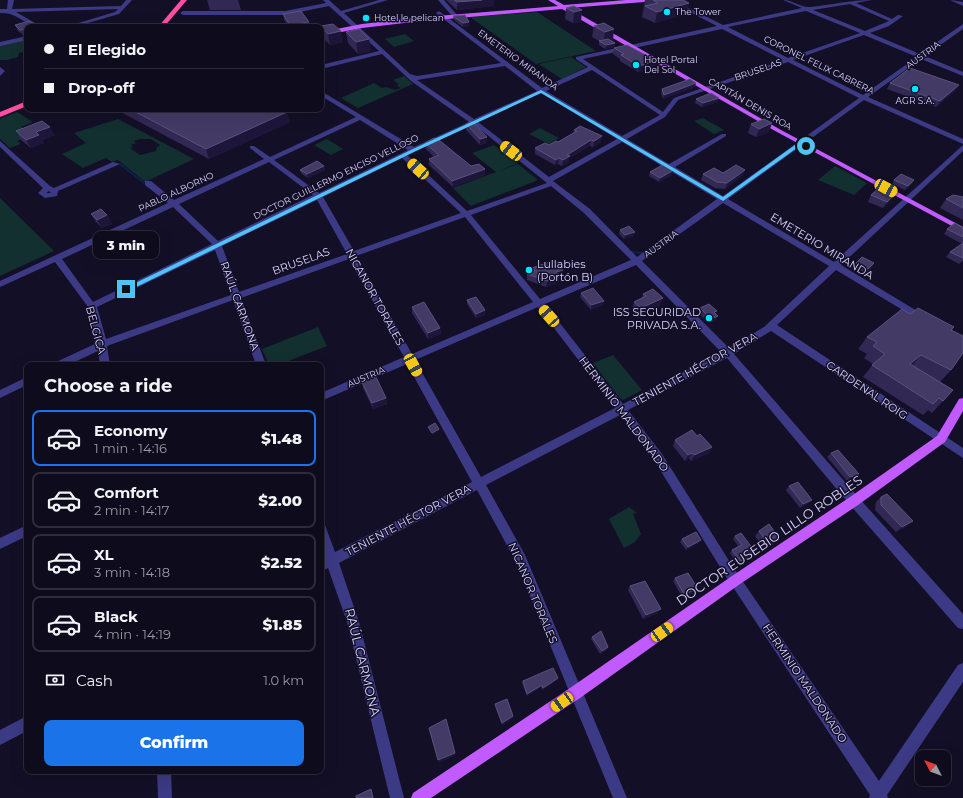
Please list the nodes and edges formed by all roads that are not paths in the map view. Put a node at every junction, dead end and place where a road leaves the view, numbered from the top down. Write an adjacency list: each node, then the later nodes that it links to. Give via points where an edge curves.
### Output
1 (11, 0): 20 (street)
2 (128, 0): 17 (street)
3 (184, 0): 30 (highway)
4 (192, 0): 24 (highway)
5 (385, 0): 22 (street)
6 (441, 0): 23 (street)
7 (588, 0): 13 (main road)
8 (644, 0): 18 (main road)
9 (669, 0): 32 (street, CORONEL FELIX CABRERA)
10 (786, 0): 19 (street)
11 (869, 0): 15 (street)
12 (954, 0): 16 (street)
13 (554, 1): 18 (main road, CAPITÁN DENIS ROA); 23 (main road)
14 (328, 2): 22 (street); 24 (street, via 285,13)
15 (849, 3): 19 (street); 27 (street)
16 (963, 4)
17 (123, 7): 20 (street); 29 (street, via 113,15)
18 (564, 7): 23 (main road); 39 (main road, CAPITÁN DENIS ROA)
19 (806, 9): 32 (street); 36 (street)
20 (9, 10): 21 (street); 28 (street)
21 (0, 11)
22 (339, 13): 31 (street)
23 (454, 14): 25 (main road)
24 (181, 15)
25 (442, 15): 31 (main road); 43 (street, EMETERIO MIRANDA)
26 (900, 16): 27 (street, BRUSELAS)
27 (892, 21): 36 (street, BRUSELAS)
28 (34, 24)
29 (79, 24)
30 (164, 24)
31 (352, 25): 34 (main road); 35 (main road); 40 (street)
32 (721, 26): 39 (street); 42 (street, CORONEL FELIX CABRERA)
33 (963, 26): 41 (street, AUSTRIA)
34 (324, 29)
35 (324, 33)
36 (863, 34): 41 (street); 42 (street, BRUSELAS)
37 (24, 39): 38 (street)
38 (0, 44)
39 (631, 46): 45 (street, via 578,58); 50 (main road, CAPITÁN DENIS ROA)
40 (382, 52): 44 (street); 49 (street)
41 (920, 57): 48 (street); 53 (street, AUSTRIA)
42 (787, 59): 50 (street, BRUSELAS); 53 (street, CORONEL FELIX CABRERA)
43 (506, 64): 49 (street); 51 (street, EMETERIO MIRANDA)
44 (324, 66)
45 (591, 68): 51 (street, DOCTOR GUILLERMO ENCISO VELLOSO); 58 (street)
46 (0, 70): 47 (street)
47 (0, 74)
48 (963, 74)
49 (417, 80): 60 (street)
50 (705, 88): 58 (street, BRUSELAS, via 676,99); 65 (main road, CAPITÁN DENIS ROA)
51 (541, 91): 60 (street, DOCTOR GUILLERMO ENCISO VELLOSO); 62 (street, EMETERIO MIRANDA)
52 (324, 94): 59 (street)
53 (864, 98): 63 (street, CORONEL FELIX CABRERA); 65 (street, AUSTRIA)
54 (24, 99): 56 (highway)
55 (24, 104): 57 (highway)
56 (0, 110)
57 (0, 115)
58 (664, 115): 62 (street, BRUSELAS)
59 (361, 117): 68 (street); 70 (street, PABLO ALBORNO)
60 (474, 123): 68 (street, DOCTOR GUILLERMO ENCISO VELLOSO); 73 (street)
61 (724, 135): 72 (street)
62 (621, 138): 72 (street, EMETERIO MIRANDA); 73 (street, BRUSELAS)
63 (963, 142)
64 (0, 143): 71 (street, via 47,188 42,193 45,196)
65 (800, 143): 76 (main road, CAPITÁN DENIS ROA); 77 (street, AUSTRIA)
66 (252, 147): 70 (street, NICANOR TORALES)
67 (963, 147): 76 (street, TENIENTE HÉCTOR VERA)
68 (414, 150): 69 (street, DOCTOR GUILLERMO ENCISO VELLOSO)
69 (403, 155): 75 (street, DOCTOR GUILLERMO ENCISO VELLOSO); 79 (street, HERMINIO MALDONADO)
70 (269, 160): 75 (street, NICANOR TORALES); 78 (street, PABLO ALBORNO)
71 (116, 164)
72 (670, 168): 77 (street, EMETERIO MIRANDA)
73 (551, 182): 79 (street, BRUSELAS); 84 (street, via 587,212)
74 (148, 183): 78 (street, RAÚL CARMONA)
75 (319, 196): 81 (street, DOCTOR GUILLERMO ENCISO VELLOSO); 82 (street, NICANOR TORALES)
76 (906, 199): 80 (main road, CAPITÁN DENIS ROA); 85 (street, TENIENTE HÉCTOR VERA)
77 (723, 200): 84 (street, AUSTRIA); 85 (street, EMETERIO MIRANDA)
78 (174, 204): 81 (street, RAÚL CARMONA); 83 (street, PABLO ALBORNO)
79 (467, 215): 82 (street, BRUSELAS); 88 (street, HERMINIO MALDONADO)
80 (963, 230)
81 (217, 245): 87 (street, RAÚL CARMONA); 89 (street, DOCTOR GUILLERMO ENCISO VELLOSO)
82 (352, 255): 87 (street, BRUSELAS); 94 (street, NICANOR TORALES)
83 (57, 258): 86 (street, PABLO ALBORNO); 89 (street, BELGICA)
84 (637, 261): 88 (street, AUSTRIA); 93 (street)
85 (835, 266): 90 (street, EMETERIO MIRANDA); 91 (street, TENIENTE HÉCTOR VERA)
86 (0, 284)
87 (236, 297): 92 (street, BRUSELAS); 97 (street, RAÚL CARMONA)
88 (538, 303): 94 (street, AUSTRIA); 102 (street, HERMINIO MALDONADO)
89 (92, 306): 92 (street, BELGICA)
90 (928, 322)
91 (771, 326): 93 (street, TENIENTE HÉCTOR VERA); 103 (street, CARDENAL ROIG)
92 (102, 345): 95 (street, BRUSELAS); 96 (street, BELGICA)
93 (728, 353): 102 (street, TENIENTE HÉCTOR VERA); 106 (street)
94 (410, 358): 100 (street, AUSTRIA); 105 (street, NICANOR TORALES)
95 (65, 362)
96 (105, 362)
97 (260, 362)
98 (24, 382): 99 (street)
99 (0, 394)
100 (324, 396)
101 (963, 402): 103 (main road, DOCTOR EUSEBIO LILLO ROBLES)
102 (621, 409): 105 (street, TENIENTE HÉCTOR VERA); 112 (street, HERMINIO MALDONADO, via 658,457)
103 (941, 439): 104 (street, CARDENAL ROIG); 106 (main road, DOCTOR EUSEBIO LILLO ROBLES)
104 (963, 454)
105 (479, 482): 110 (street, TENIENTE HÉCTOR VERA); 115 (street, NICANOR TORALES, via 521,558)
106 (854, 501): 112 (main road, DOCTOR EUSEBIO LILLO ROBLES); 113 (street)
107 (24, 532): 109 (street)
108 (324, 536): 110 (street, RAÚL CARMONA)
109 (0, 544)
110 (333, 559): 111 (street, TENIENTE HÉCTOR VERA); 121 (street, RAÚL CARMONA, via 353,622)
111 (324, 564)
112 (736, 580): 115 (main road, DOCTOR EUSEBIO LILLO ROBLES); 119 (street, HERMINIO MALDONADO)
113 (963, 623)
114 (963, 670): 119 (street)
115 (575, 693): 122 (main road, DOCTOR EUSEBIO LILLO ROBLES); 123 (street, NICANOR TORALES)
116 (24, 725): 117 (street)
117 (0, 738)
118 (164, 774): 120 (street)
119 (878, 797)
120 (165, 798)
121 (397, 798)
122 (418, 798)
123 (620, 798)

